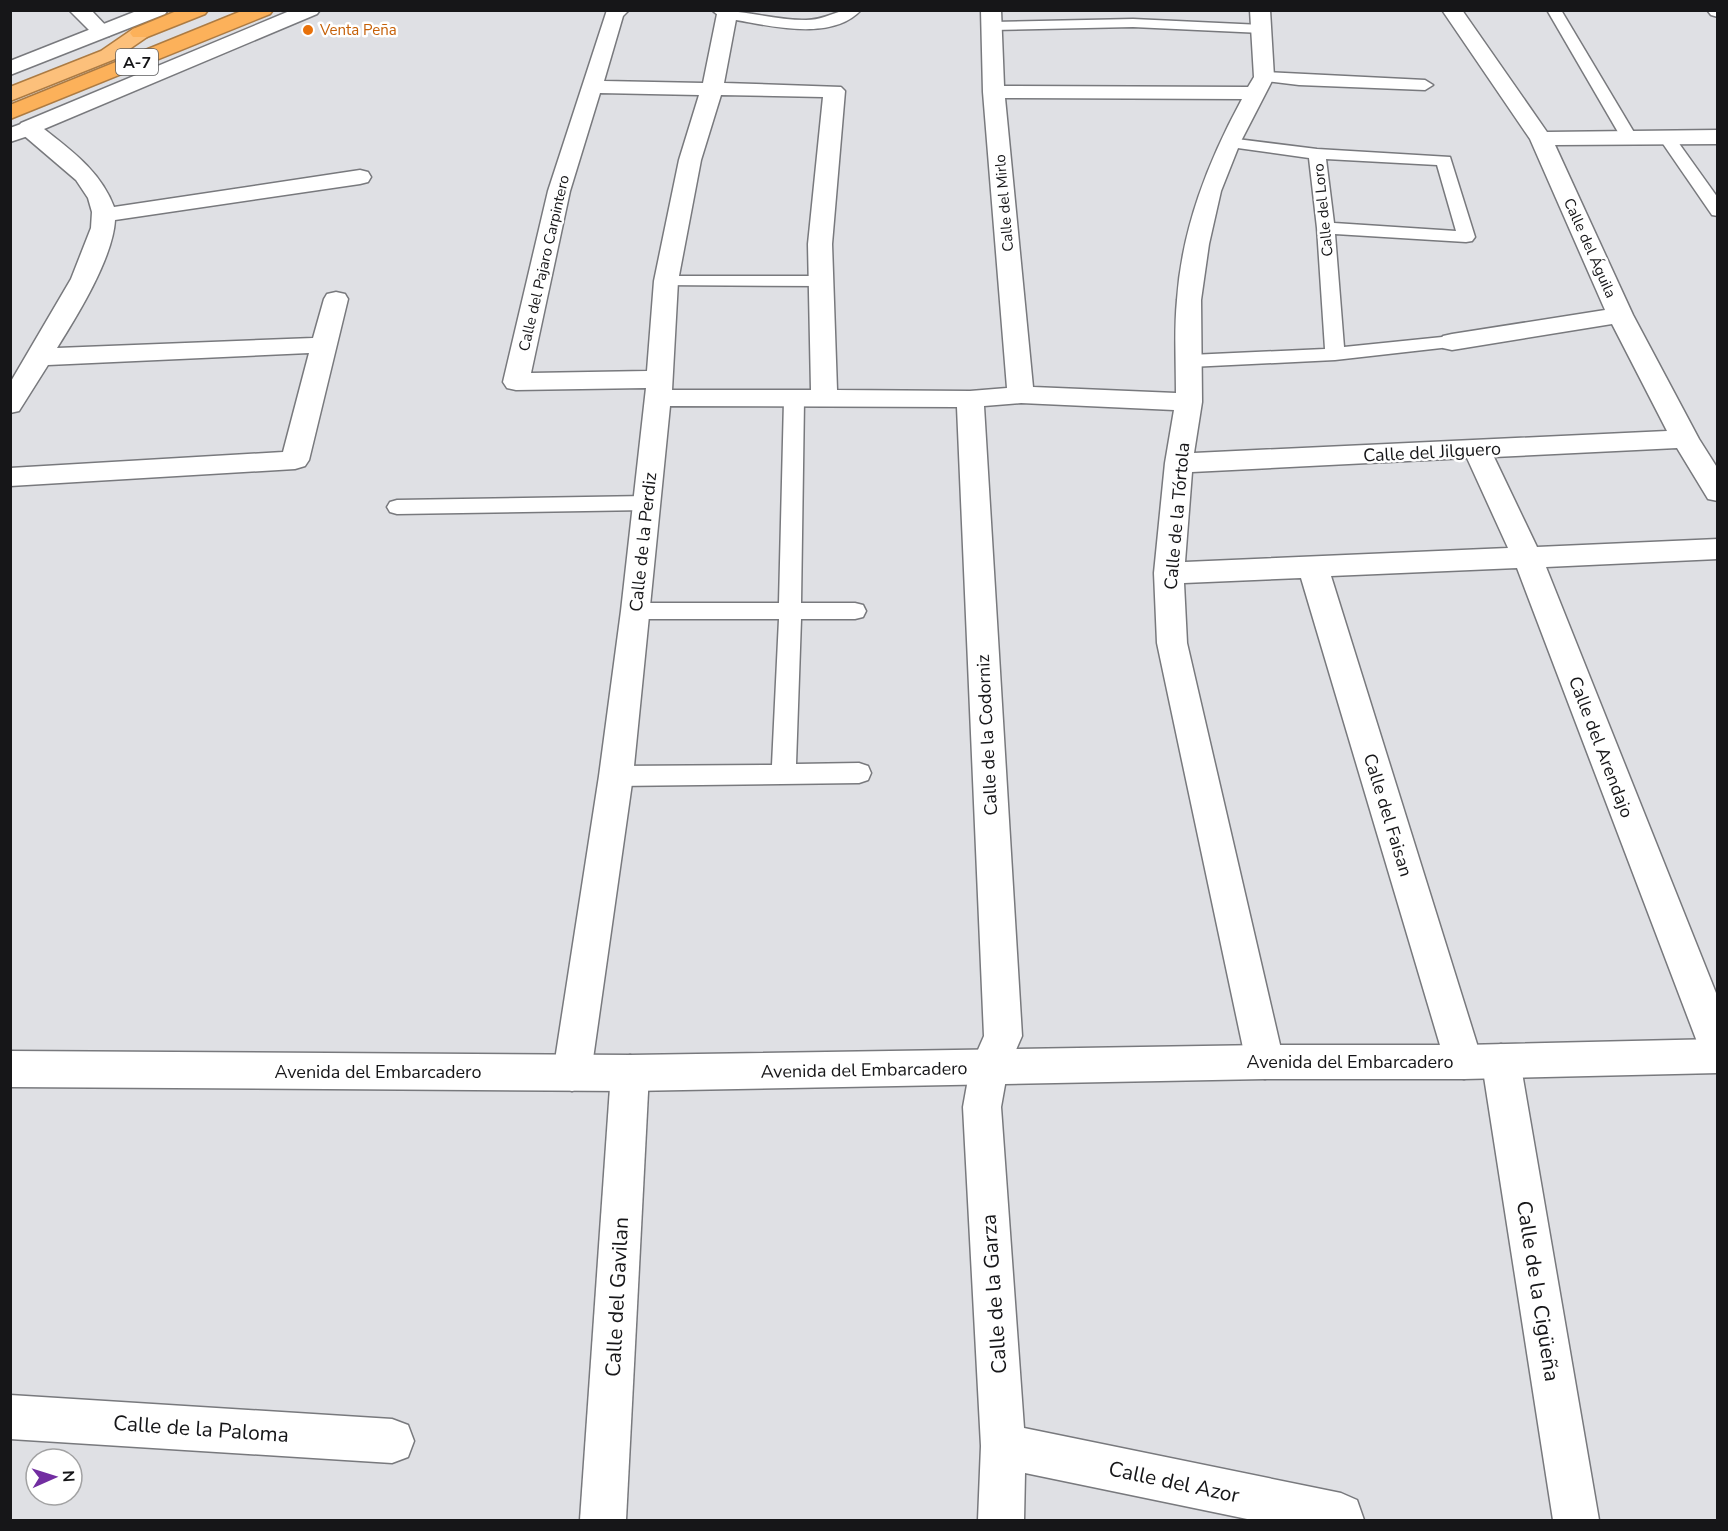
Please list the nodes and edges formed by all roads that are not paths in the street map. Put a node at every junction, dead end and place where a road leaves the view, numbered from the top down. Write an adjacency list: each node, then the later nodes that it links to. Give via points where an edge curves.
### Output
1 (79, 10): 13 (street)
2 (158, 10): 13 (street)
3 (198, 10): 14 (highway, A-7)
4 (263, 10): 23 (highway, A-7)
5 (310, 10): 24 (street)
6 (620, 10): 19 (street, Calle del Pajaro Carpintero, via 614,15)
7 (854, 10): 10 (lane, via 833,21 803,24)
8 (1452, 10): 27 (street, Calle del Águila)
9 (1554, 10): 28 (lane)
10 (723, 12): 20 (street, Calle de la Perdiz)
11 (992, 18): 12 (lane, via 1133,23); 21 (street, Calle del Mirlo)
12 (1261, 20): 17 (street, Calle de la Tórtola)
13 (102, 32): 15 (street)
14 (140, 33): 16 (highway, A-7); 22 (highway, via 108,55)
15 (10, 69)
16 (10, 83)
17 (1260, 85): 18 (lane, via 1299,80); 21 (street); 29 (street, Calle de la Tórtola)
18 (1425, 85)
19 (591, 87): 20 (street); 44 (street, Calle del Pajaro Carpintero, via 559,191 516,382)
20 (712, 89): 35 (street, via 834,91 820,244); 36 (street, Calle de la Perdiz, via 690,160)
21 (994, 93): 45 (street, Calle del Mirlo)
22 (10, 95)
23 (10, 113)
24 (20, 132): 33 (street, via 75,165 94,189)
25 (1718, 137): 26 (street)
26 (1667, 138): 28 (street); 32 (lane)
27 (1541, 139): 28 (street); 38 (street, Calle del Águila)
28 (1630, 139)
29 (1230, 143): 30 (lane, Calle del Loro); 43 (street, Calle de la Tórtola, via 1210,191 1197,244 1189,300)
30 (1317, 154): 34 (lane, Calle del Loro); 34 (lane, via 1444,160 1466,237)
31 (360, 177): 33 (street)
32 (1718, 212)
33 (104, 215): 42 (street, via 99,241 80,284)
34 (1326, 228): 41 (lane, Calle del Loro)
35 (821, 281): 36 (lane); 48 (street)
36 (666, 282): 44 (street, Calle de la Perdiz)
37 (336, 298): 40 (street)
38 (1620, 315): 39 (street); 51 (street, Calle del Águila)
39 (1452, 342): 41 (lane)
40 (324, 345): 42 (street); 54 (street, via 295,460)
41 (1335, 354): 43 (lane)
42 (38, 357): 50 (street)
43 (1190, 361): 49 (street, Calle de la Tórtola)
44 (659, 389): 47 (street); 56 (street, Calle de la Perdiz)
45 (1021, 395): 46 (street); 49 (street)
46 (970, 399): 48 (street); 72 (street, Calle de la Codorniz, via 1003,1036)
47 (794, 400): 48 (street); 63 (lane)
48 (824, 400)
49 (1189, 402): 53 (street, Calle de la Tórtola)
50 (10, 405)
51 (1685, 439): 52 (street, Calle del Jilguero); 55 (street, Calle del Águila)
52 (1477, 450): 53 (street, Calle del Jilguero); 59 (street, Calle del Arendajo)
53 (1179, 463): 61 (street, Calle de la Tórtola)
54 (10, 477)
55 (1718, 492)
56 (647, 503): 57 (lane); 62 (street, Calle de la Perdiz)
57 (397, 507)
58 (1718, 549): 59 (street)
59 (1527, 557): 60 (street); 68 (street, Calle del Arendajo)
60 (1313, 567): 61 (street); 71 (street, Calle del Faisan)
61 (1169, 573): 70 (street, Calle de la Tórtola, via 1172,644)
62 (636, 611): 63 (lane); 67 (street, Calle de la Perdiz)
63 (790, 611): 64 (lane); 66 (lane)
64 (855, 611)
65 (859, 773): 66 (lane)
66 (784, 775): 67 (lane)
67 (616, 776): 74 (street, Calle de la Perdiz)
68 (1718, 1047)
69 (1718, 1056): 71 (street, Avenida del Embarcadero)
70 (1265, 1062): 71 (street, Avenida del Embarcadero); 72 (street, Avenida del Embarcadero)
71 (1482, 1062): 82 (street, Calle de la Cigüeña)
72 (989, 1068): 75 (street, Avenida del Embarcadero); 78 (street, Calle de la Garza, via 982,1107)
73 (10, 1069): 74 (street, Avenida del Embarcadero)
74 (572, 1073): 75 (street, Avenida del Embarcadero)
75 (630, 1073): 79 (street, Calle del Gavilan)
76 (10, 1417): 77 (street, Calle de la Paloma)
77 (392, 1441)
78 (1004, 1446): 80 (street, Calle de la Garza); 81 (street, Calle del Azor, via 1341,1516)
79 (603, 1521)
80 (1001, 1521)
81 (1341, 1521)
82 (1576, 1521)

